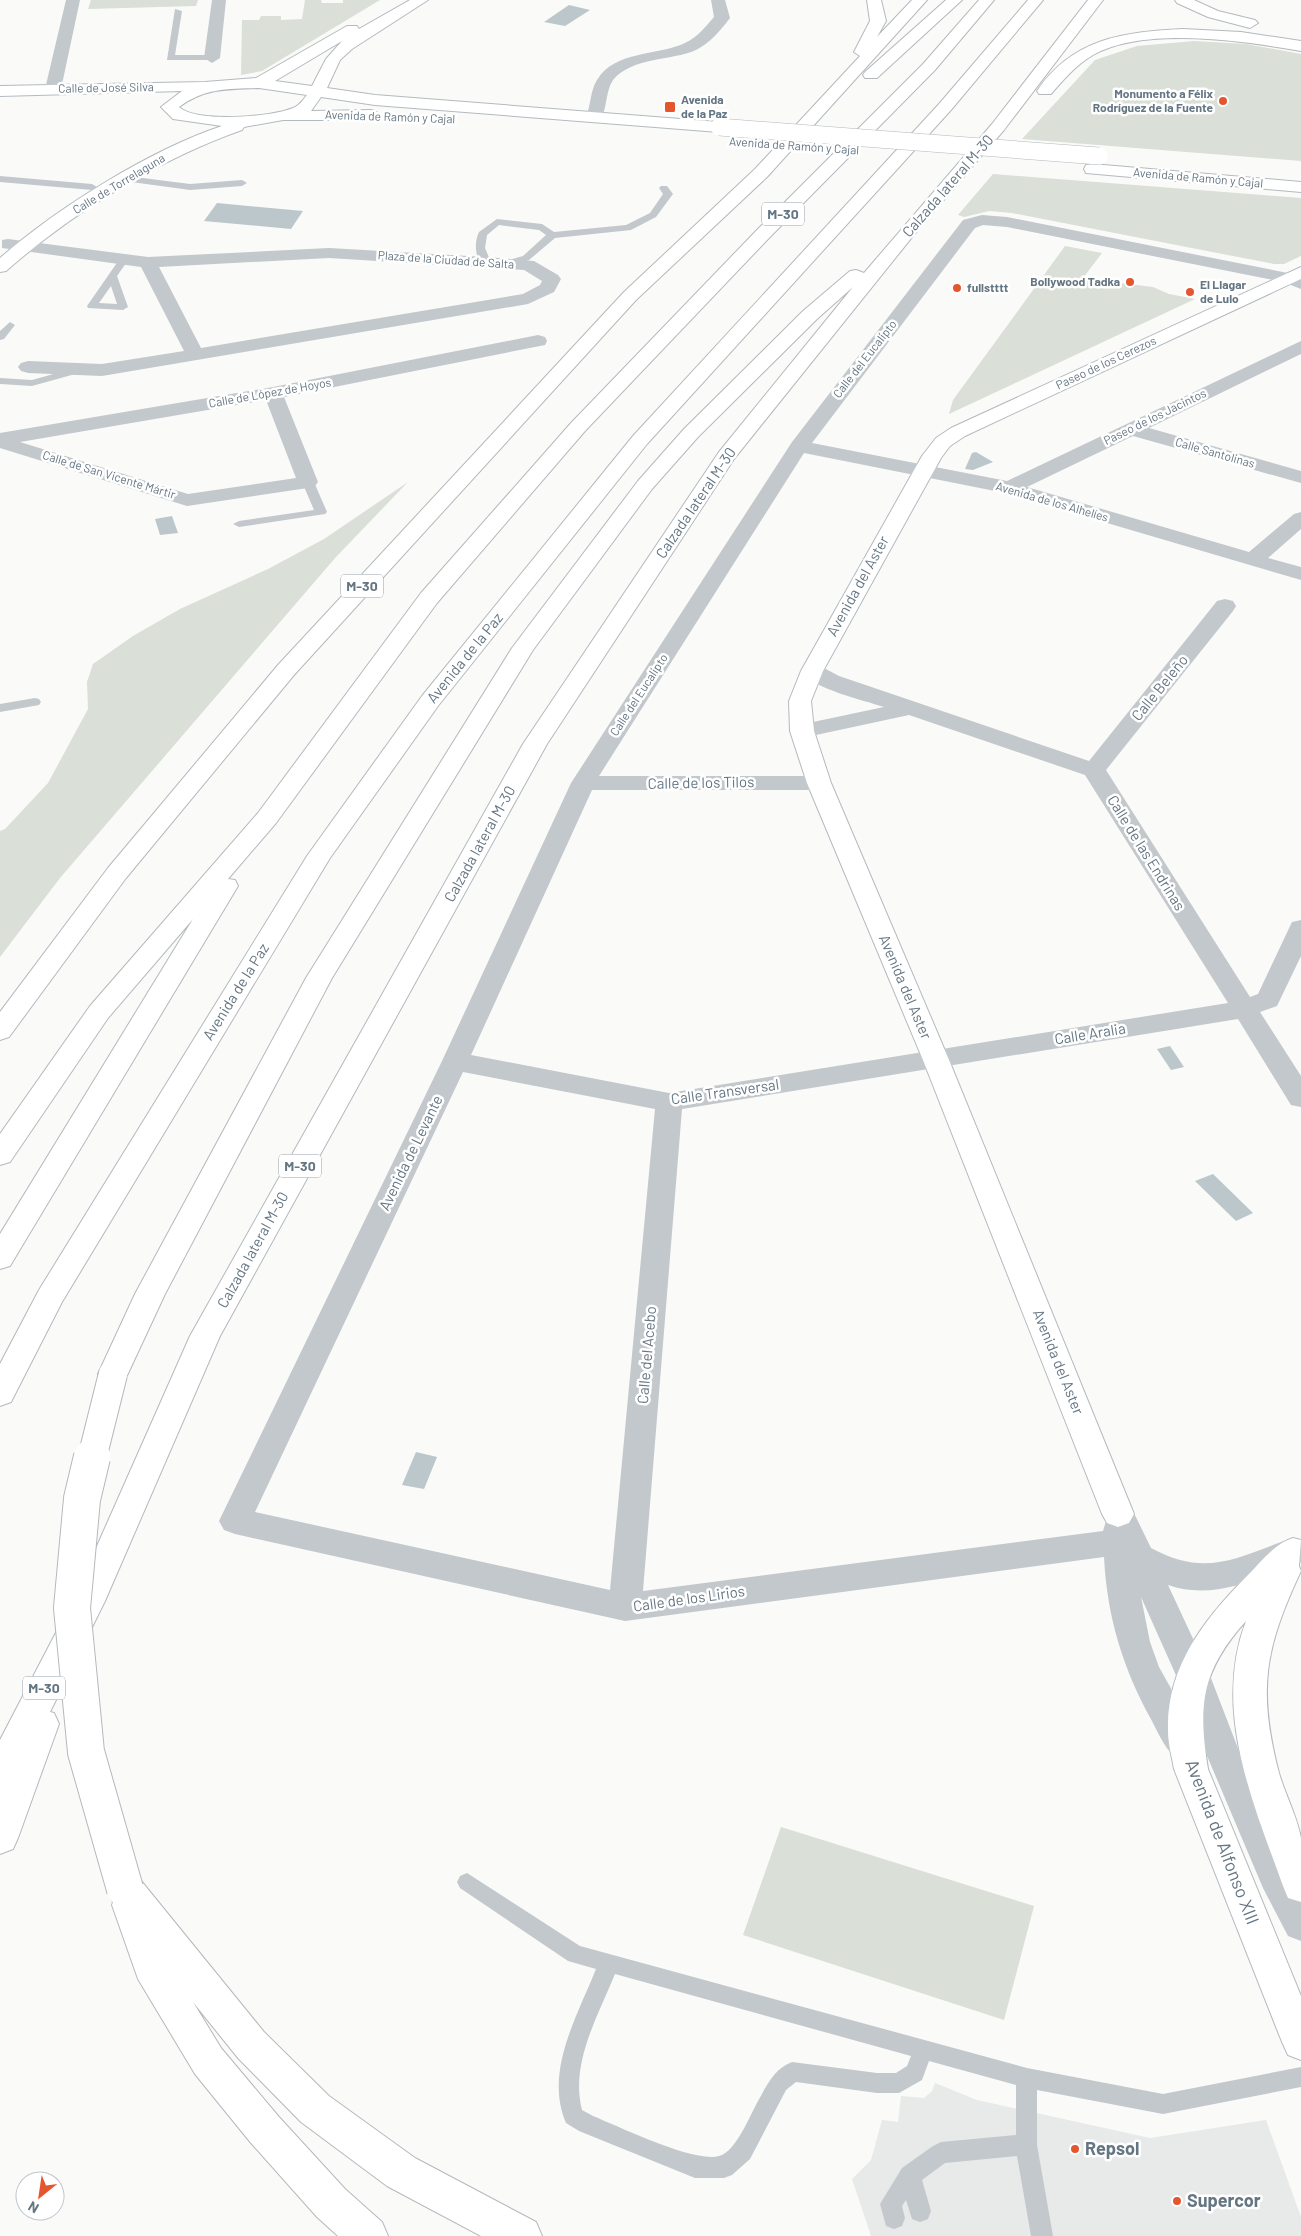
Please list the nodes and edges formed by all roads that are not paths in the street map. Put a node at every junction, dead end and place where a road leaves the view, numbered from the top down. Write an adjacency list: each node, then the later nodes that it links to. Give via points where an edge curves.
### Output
1 (73, 0): 20 (street)
2 (219, 0): 16 (street)
3 (400, 0): 18 (main road)
4 (421, 0): 22 (main road, via 339,52)
5 (718, 0): 25 (street, via 722,18 700,40 675,52 625,65 608,76)
6 (874, 0): 17 (main road, via 878,22)
7 (920, 0): 17 (main road, M-30)
8 (955, 0): 31 (main road, M-30)
9 (987, 0): 79 (main road, M-30, via 930,67 762,235 572,434 429,598)
10 (1036, 0): 48 (main road, Avenida de la Paz)
11 (1096, 0): 27 (main road, Calzada lateral M-30 / M-30)
12 (1182, 0): 14 (main road, via 1213,14)
13 (178, 11): 16 (lane, via 170,58)
14 (1301, 32)
15 (1301, 46): 27 (main road, via 1224,34 1195,33 1129,39 1103,45 1086,52 1064,69 1035,102)
16 (212, 58)
17 (852, 71): 31 (main road, M-30)
18 (259, 83): 19 (main road, Calle de José Silva); 22 (main road, Avenida de Ramón y Cajal)
19 (213, 85): 20 (main road, Calle de José Silva); 23 (main road, via 184,96)
20 (53, 89): 21 (main road, Calle de José Silva)
21 (0, 93): 23 (main road, Calle de José Silva, via 136,101)
22 (316, 93): 24 (main road, via 306,108); 25 (main road, Avenida de Ramón y Cajal)
23 (174, 111): 26 (main road, Calle de José Silva, via 211,121); 35 (main road, Calle de Torrelaguna, via 170,134)
24 (287, 116): 26 (main road); 28 (main road, Avenida de Ramón y Cajal, via 365,114)
25 (594, 117): 28 (main road, Avenida de Ramón y Cajal)
26 (249, 122): 33 (main road, Calle de Torrelaguna, via 208,136)
27 (998, 127): 38 (main road, Calzada lateral M-30 / M-30)
28 (717, 133): 29 (main road, Avenida de Ramón y Cajal)
29 (1095, 163): 30 (main road, Avenida de Ramón y Cajal); 36 (main road, Avenida de Ramón y Cajal)
30 (1301, 171)
31 (761, 173): 82 (main road, M-30, via 630,296 286,670 117,873)
32 (0, 179): 35 (lane)
33 (127, 179): 34 (lane, via 190,187); 40 (main road, Calle de Torrelaguna)
34 (242, 183)
35 (92, 187): 40 (main road, Calle de Torrelaguna)
36 (1301, 187)
37 (664, 188): 39 (lane, via 668,194 653,215 628,228)
38 (911, 227): 64 (main road, via 810,315 691,433); 93 (main road, Calzada lateral M-30 / M-30, via 726,456 535,744 205,1336)
39 (552, 235): 43 (lane, via 542,227 497,222 482,234 480,248); 44 (lane, via 526,258)
40 (10, 250): 41 (street, Plaza de la Ciudad de Salta); 45 (main road, Calle de Torrelaguna)
41 (124, 259): 42 (street, Plaza de la Ciudad de Salta); 46 (lane)
42 (148, 262): 43 (street, Plaza de la Ciudad de Salta, via 329,252); 53 (street)
43 (486, 262): 44 (street, Plaza de la Ciudad de Salta)
44 (508, 263): 53 (street, Plaza de la Ciudad de Salta, via 528,265 552,278 548,288 528,299)
45 (0, 267)
46 (112, 276)
47 (1297, 278): 60 (street, Calle del Eucalipto, via 1007,222 973,222); 61 (main road, Paseo de los Cerezos, via 958,432 943,442)
48 (774, 296): 64 (main road, via 734,359 671,441); 89 (main road, Avenida de la Paz, via 640,440 430,700 319,856 49,1298)
49 (10, 325): 50 (lane)
50 (0, 336)
51 (538, 340): 57 (street, Calle de López de Hoyos)
52 (1301, 347): 58 (street, Paseo de los Jacintos)
53 (196, 356): 55 (street, Plaza de la Ciudad de Salta, via 102,370)
54 (28, 366): 55 (street, Plaza de la Ciudad de Salta)
55 (82, 369): 56 (lane, via 32,383)
56 (0, 381)
57 (273, 393): 59 (street, Calle de López de Hoyos); 63 (street)
58 (1130, 429): 62 (street, Calle Santolinas); 65 (street, Paseo de los Jacintos)
59 (0, 440): 63 (street, Calle de San Vicente Mártir, via 187,500)
60 (799, 446): 61 (street, Avenida de los Alhelíes); 77 (street, Calle del Eucalipto)
61 (924, 470): 65 (street, Avenida de los Alhelíes); 71 (main road, Avenida del Aster)
62 (1301, 477)
63 (308, 482): 67 (lane, via 321,512)
64 (645, 485): 101 (main road, bridge, via 523,648 319,978 150,1294 113,1374 82,1499 72,1608 86,1752)
65 (1009, 488): 68 (street, Avenida de los Alhelíes)
66 (1301, 518): 68 (street)
67 (239, 524)
68 (1253, 560): 69 (street, Avenida de los Alhelíes)
69 (1301, 574)
70 (1225, 606): 76 (street, Calle Beleño)
71 (812, 671): 74 (street, via 831,681); 75 (main road, Avenida del Aster, via 800,701)
72 (34, 702): 73 (lane)
73 (0, 708)
74 (914, 708): 75 (street); 76 (street)
75 (802, 731): 78 (main road, Avenida del Aster)
76 (1094, 770): 81 (street, Calle de las Endrinas)
77 (583, 783): 78 (street, Calle de los Tilos); 84 (street, Avenida de Levante)
78 (819, 783): 83 (main road, Avenida del Aster)
79 (267, 818): 87 (main road, M-30, via 99,1012); 88 (main road)
80 (1301, 928): 81 (street, Calle Aralia, via 1268,1000)
81 (1244, 1009): 83 (street, Calle Aralia); 85 (street, Calle de las Endrinas)
82 (0, 1031)
83 (936, 1060): 86 (street, Calle Transversal); 91 (main road, Avenida del Aster)
84 (455, 1061): 86 (street, Calle Transversal); 90 (street, Avenida de Levante)
85 (1301, 1098)
86 (669, 1102): 94 (street, Calle del Acebo)
87 (0, 1155)
88 (0, 1258)
89 (0, 1394)
90 (235, 1521): 94 (street, Calle de los Lirios)
91 (1125, 1537): 92 (street, via 1161,1570 1186,1577 1234,1572); 94 (street, Calle de los Lirios); 95 (street); 96 (street, via 1124,1609 1139,1663 1165,1715)
92 (1297, 1546): 95 (main road, Avenida de Alfonso XIII, via 1210,1640); 100 (main road, via 1263,1616 1252,1658 1248,1704 1274,1811)
93 (89, 1600): 97 (main road, Calzada lateral M-30 / M-30); 98 (main road)
94 (625, 1607)
95 (1192, 1673): 96 (main road, Avenida de Alfonso XIII, via 1185,1704); 102 (street, via 1281,1888)
96 (1185, 1744): 104 (main road, Avenida de Alfonso XIII, via 1191,1769)
97 (0, 1775)
98 (0, 1838)
99 (467, 1882): 103 (lane, via 575,1954)
100 (1301, 1886)
101 (125, 1889): 112 (main road, via 151,1967 208,2061 330,2203); 113 (main road, via 251,2045 315,2109 401,2172)
102 (1301, 1924)
103 (609, 1963): 105 (lane); 105 (lane, via 571,2059 568,2096 573,2116 696,2167 724,2167 742,2152 779,2083 792,2072 899,2083 915,2073)
104 (1301, 2042)
105 (923, 2050): 107 (lane)
106 (1301, 2077): 107 (lane, via 1163,2104)
107 (1027, 2078): 108 (lane)
108 (1026, 2145): 109 (lane, via 941,2154); 114 (lane)
109 (910, 2176): 110 (lane); 111 (lane, via 891,2204)
110 (920, 2211)
111 (894, 2218)
112 (368, 2236)
113 (522, 2236)
114 (1042, 2236)

